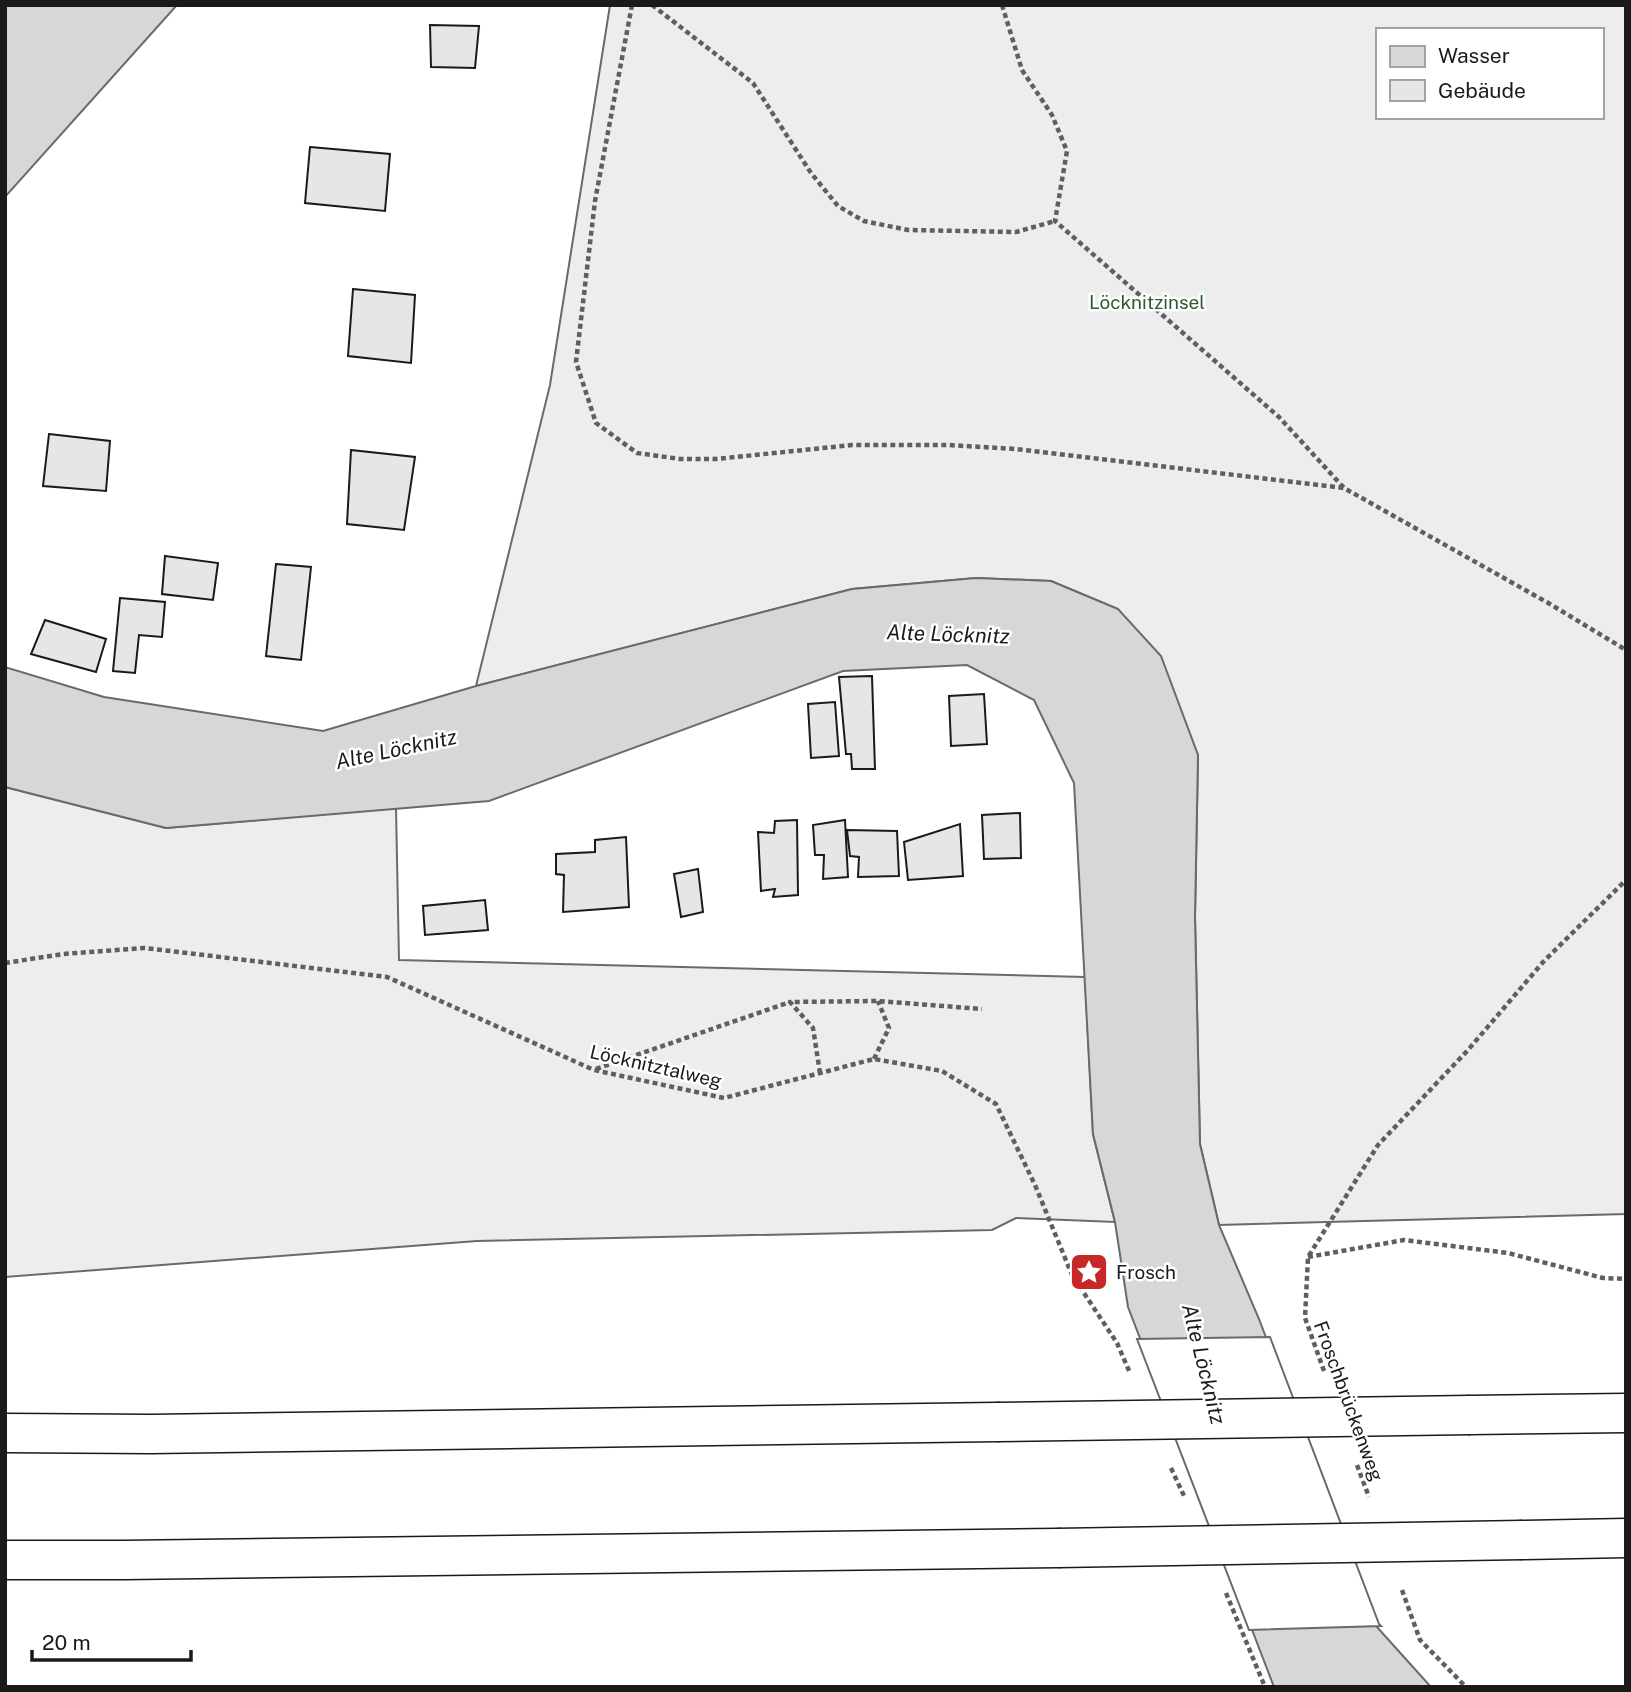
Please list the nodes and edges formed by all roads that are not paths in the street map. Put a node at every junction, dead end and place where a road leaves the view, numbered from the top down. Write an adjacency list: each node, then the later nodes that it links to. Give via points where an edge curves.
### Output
1 (1626, 1412): 2 (highway, bridge)
2 (5, 1433)
3 (1626, 1538): 4 (highway, bridge)
4 (5, 1560)

